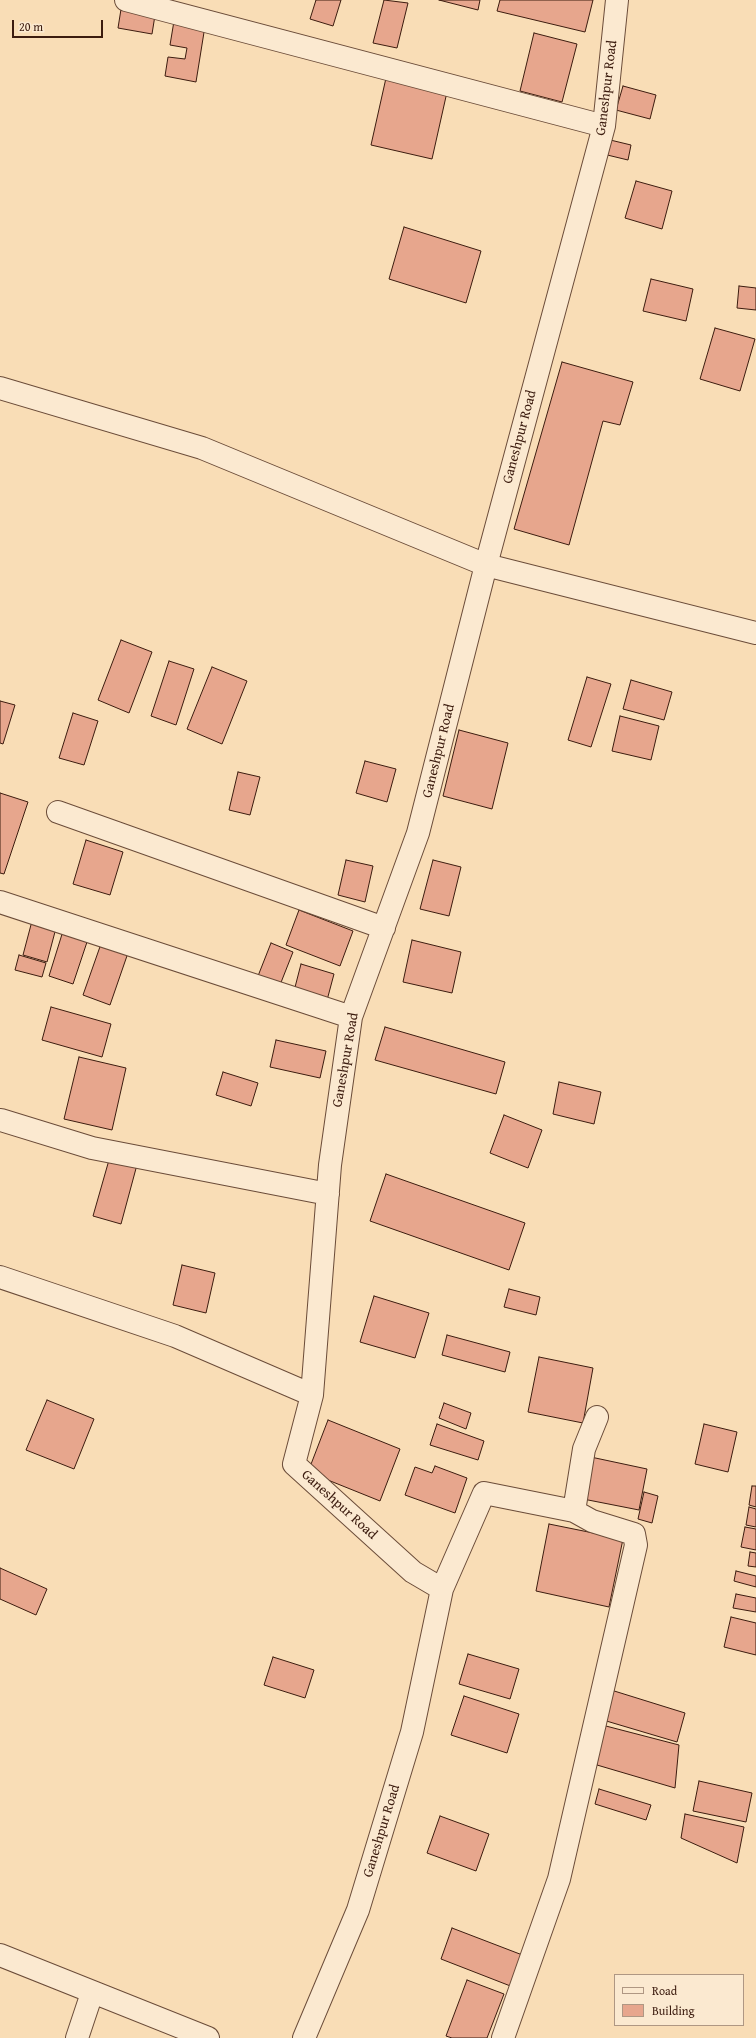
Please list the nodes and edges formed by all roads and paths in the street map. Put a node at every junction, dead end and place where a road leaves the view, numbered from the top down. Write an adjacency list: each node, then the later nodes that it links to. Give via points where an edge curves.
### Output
1 (126, 0): 3 (street)
2 (617, 0): 3 (street, Ganeshpur Road)
3 (604, 126): 5 (street, Ganeshpur Road)
4 (0, 388): 5 (street, via 202,448)
5 (486, 565): 6 (street); 9 (street, Ganeshpur Road, via 418,833)
6 (756, 632)
7 (58, 812): 9 (street)
8 (0, 902): 10 (street)
9 (384, 928): 10 (street, Ganeshpur Road)
10 (351, 1017): 12 (street, Ganeshpur Road)
11 (1, 1120): 12 (street, via 92,1148)
12 (328, 1194): 14 (street, Ganeshpur Road)
13 (0, 1277): 14 (street, via 175,1336)
14 (312, 1395): 17 (street, Ganeshpur Road, via 294,1464 413,1572)
15 (597, 1417): 16 (street, via 584,1449)
16 (574, 1511): 17 (street, via 484,1493); 23 (street, via 592,1521 634,1534 636,1545 559,1879)
17 (442, 1589): 22 (street, Ganeshpur Road, via 412,1732 358,1910)
18 (0, 1955): 19 (street)
19 (92, 1993): 20 (street); 21 (street)
20 (78, 2038)
21 (208, 2038)
22 (304, 2038)
23 (503, 2038)

